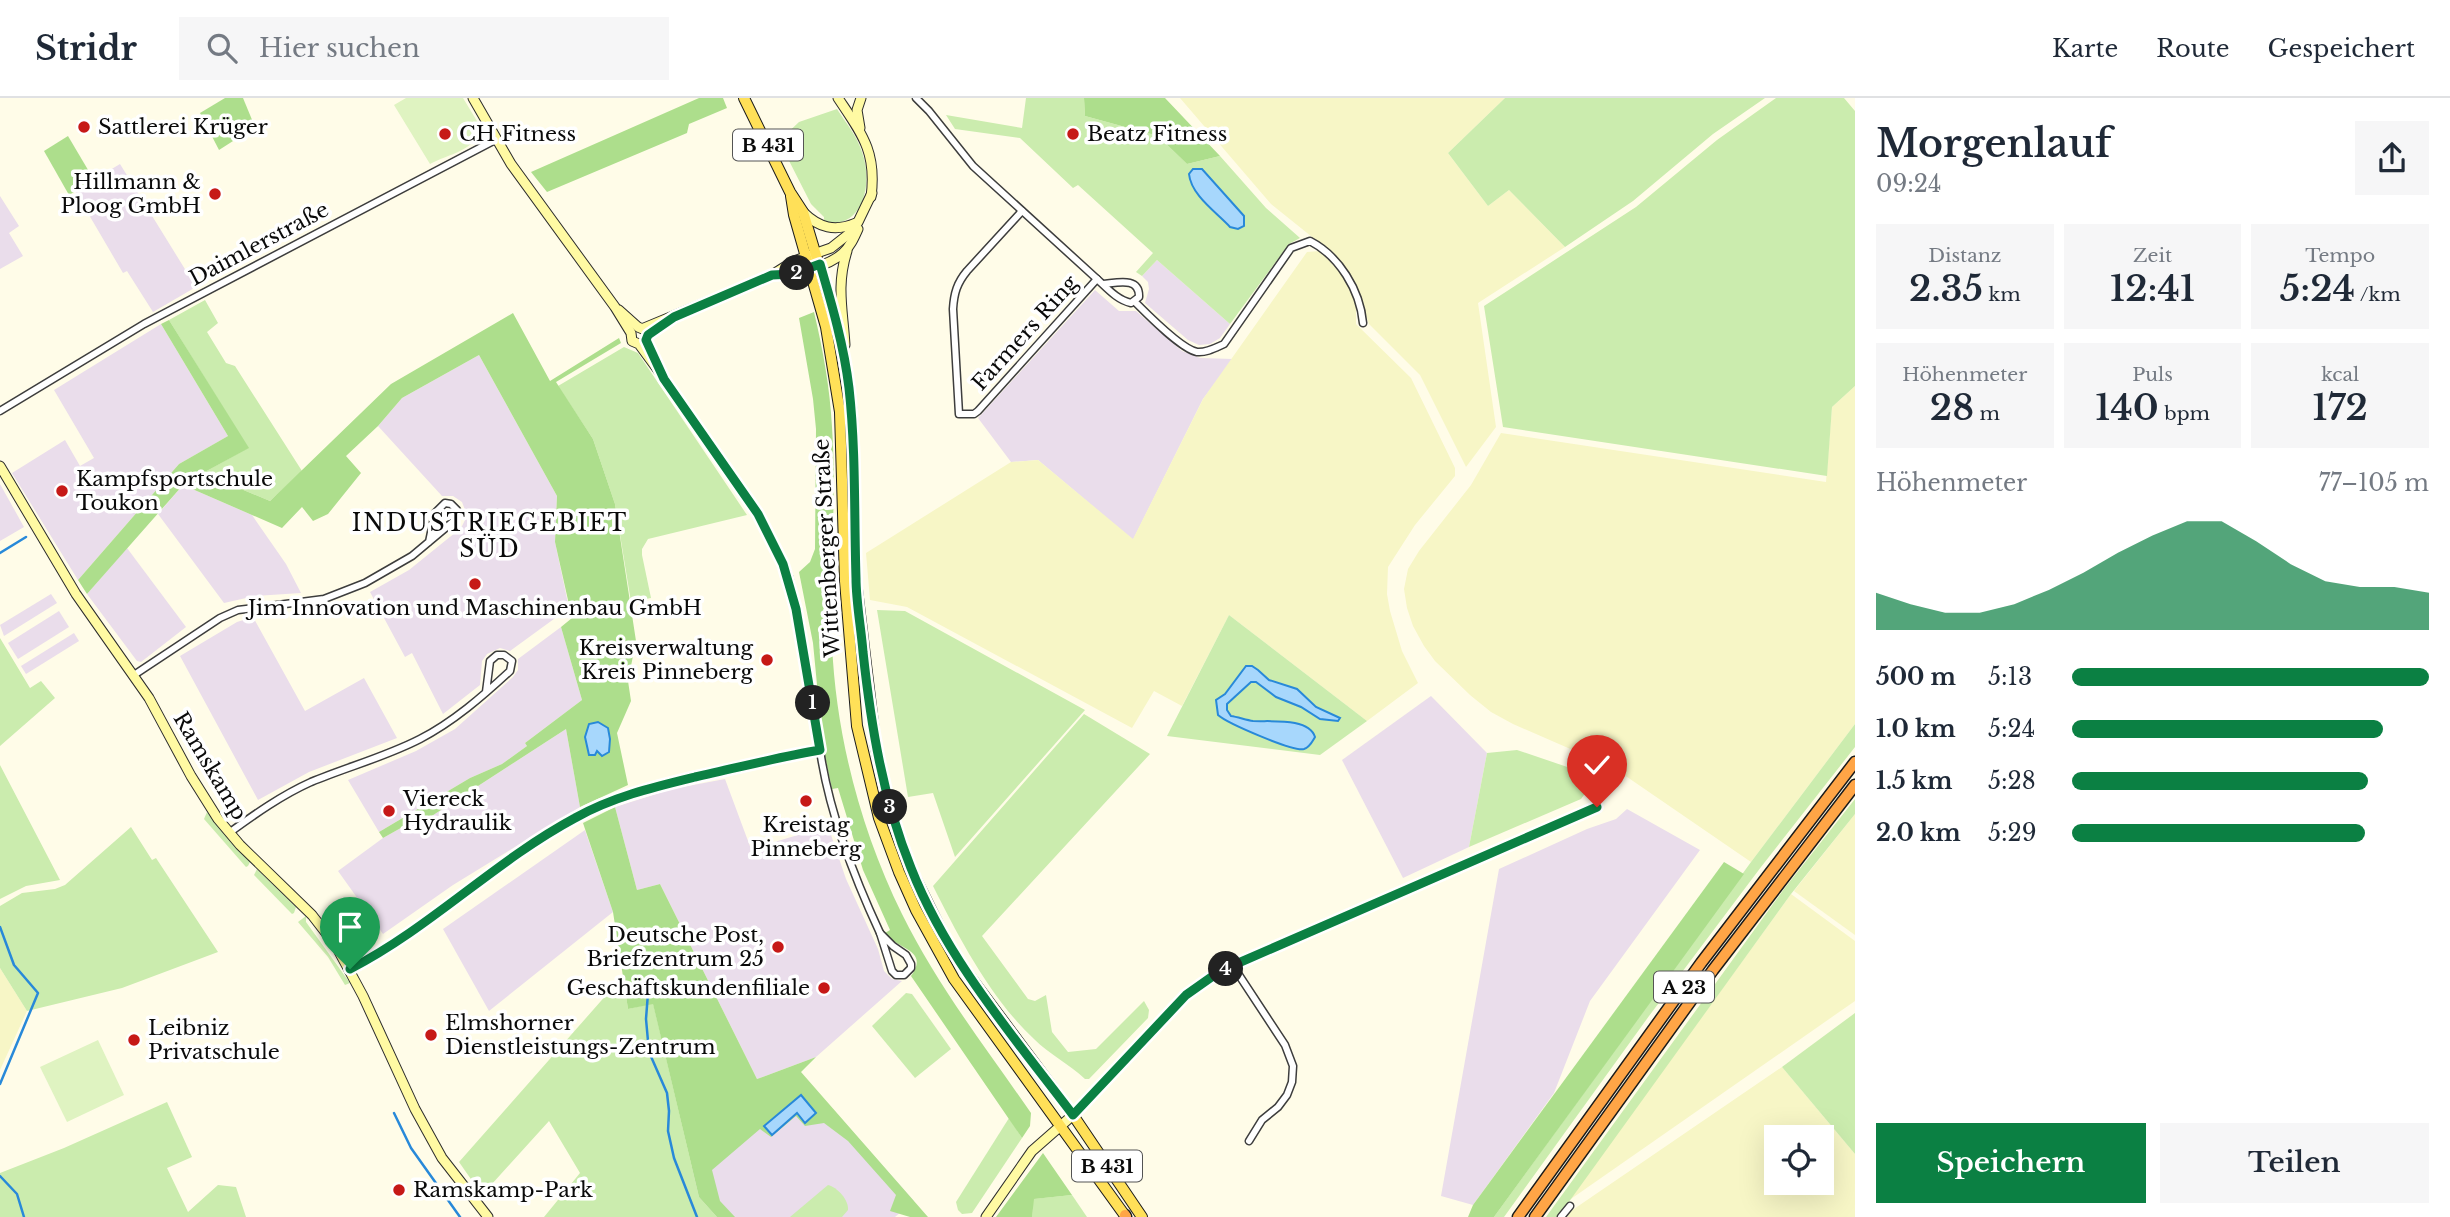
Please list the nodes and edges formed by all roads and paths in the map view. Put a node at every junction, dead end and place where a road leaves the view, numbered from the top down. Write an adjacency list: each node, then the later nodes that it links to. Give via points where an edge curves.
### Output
1 (473, 98): 7 (street)
2 (744, 98): 8 (main road, B 431)
3 (861, 98): 6 (street, via 857,110)
4 (916, 98): 10 (street, via 973,166)
5 (841, 99): 6 (street)
6 (860, 130): 9 (street, via 873,162)
7 (497, 139): 20 (street, via 615,307); 22 (street, Daimlerstraße, via 144,324)
8 (790, 192): 11 (main road, B 431); 14 (main road, B 431, via 794,215)
9 (872, 193): 12 (street); 13 (street)
10 (1022, 211): 17 (street); 17 (street, Farmers Ring, via 958,281 954,293 959,414 978,411)
11 (803, 212): 12 (street, via 825,228); 14 (main road, B 431)
12 (858, 222): 14 (street, via 839,242)
13 (848, 248): 15 (street); 21 (street, via 839,288)
14 (812, 255): 15 (main road, Wittenberger Straße / B 431); 16 (street)
15 (816, 266): 16 (street); 21 (main road, Wittenberger Straße / B 431); 36 (main road, Wittenberger Straße / B 431, via 840,412 845,581 857,726 879,818 916,910 954,979)
16 (772, 275): 20 (street)
17 (1100, 282): 18 (street, via 1122,301); 18 (street, via 1135,285 1139,297)
18 (1135, 302): 19 (street, via 1185,347 1211,351 1224,344 1291,247 1310,241 1335,259 1344,272 1359,301)
19 (1363, 323)
20 (641, 335): 27 (street, via 662,374 758,514 783,564 796,609)
21 (845, 364): 35 (main road, Wittenberger Straße / B 431, via 852,416 856,581 876,748 892,815 911,869 944,936)
22 (0, 411)
23 (0, 466): 25 (street, Ramskamp, via 76,594)
24 (429, 542): 24 (street, via 456,518 457,510 451,504 444,503 436,510); 25 (street, via 402,564 341,594 229,613)
25 (134, 675): 31 (street, Ramskamp, via 208,805)
26 (486, 692): 26 (street, via 510,671 512,661 504,654 490,661); 31 (street, via 428,735 300,787)
27 (820, 750): 32 (street, via 845,848); 34 (street, via 671,783 587,811)
28 (1855, 762): 43 (highway, A 23, via 1701,963)
29 (1855, 785): 44 (highway, A 23, via 1713,970)
30 (1597, 807): 33 (street)
31 (229, 833): 34 (street, Ramskamp, via 322,926)
32 (880, 933): 32 (street, via 892,971 904,975 911,968 909,960)
33 (1233, 966): 35 (street, via 1186,995); 37 (street, via 1285,1045 1293,1066 1287,1095)
34 (350, 969): 40 (street, Ramskamp, via 420,1119 442,1158)
35 (1073, 1115): 36 (street); 42 (main road, Wittenberger Straße / B 431)
36 (1059, 1126): 39 (main road, Wittenberger Straße / B 431); 41 (street, via 1032,1151)
37 (1249, 1141)
38 (1570, 1206): 45 (street)
39 (1125, 1216)
40 (488, 1217)
41 (986, 1217)
42 (1142, 1217)
43 (1518, 1217)
44 (1535, 1217)
45 (1561, 1217)

